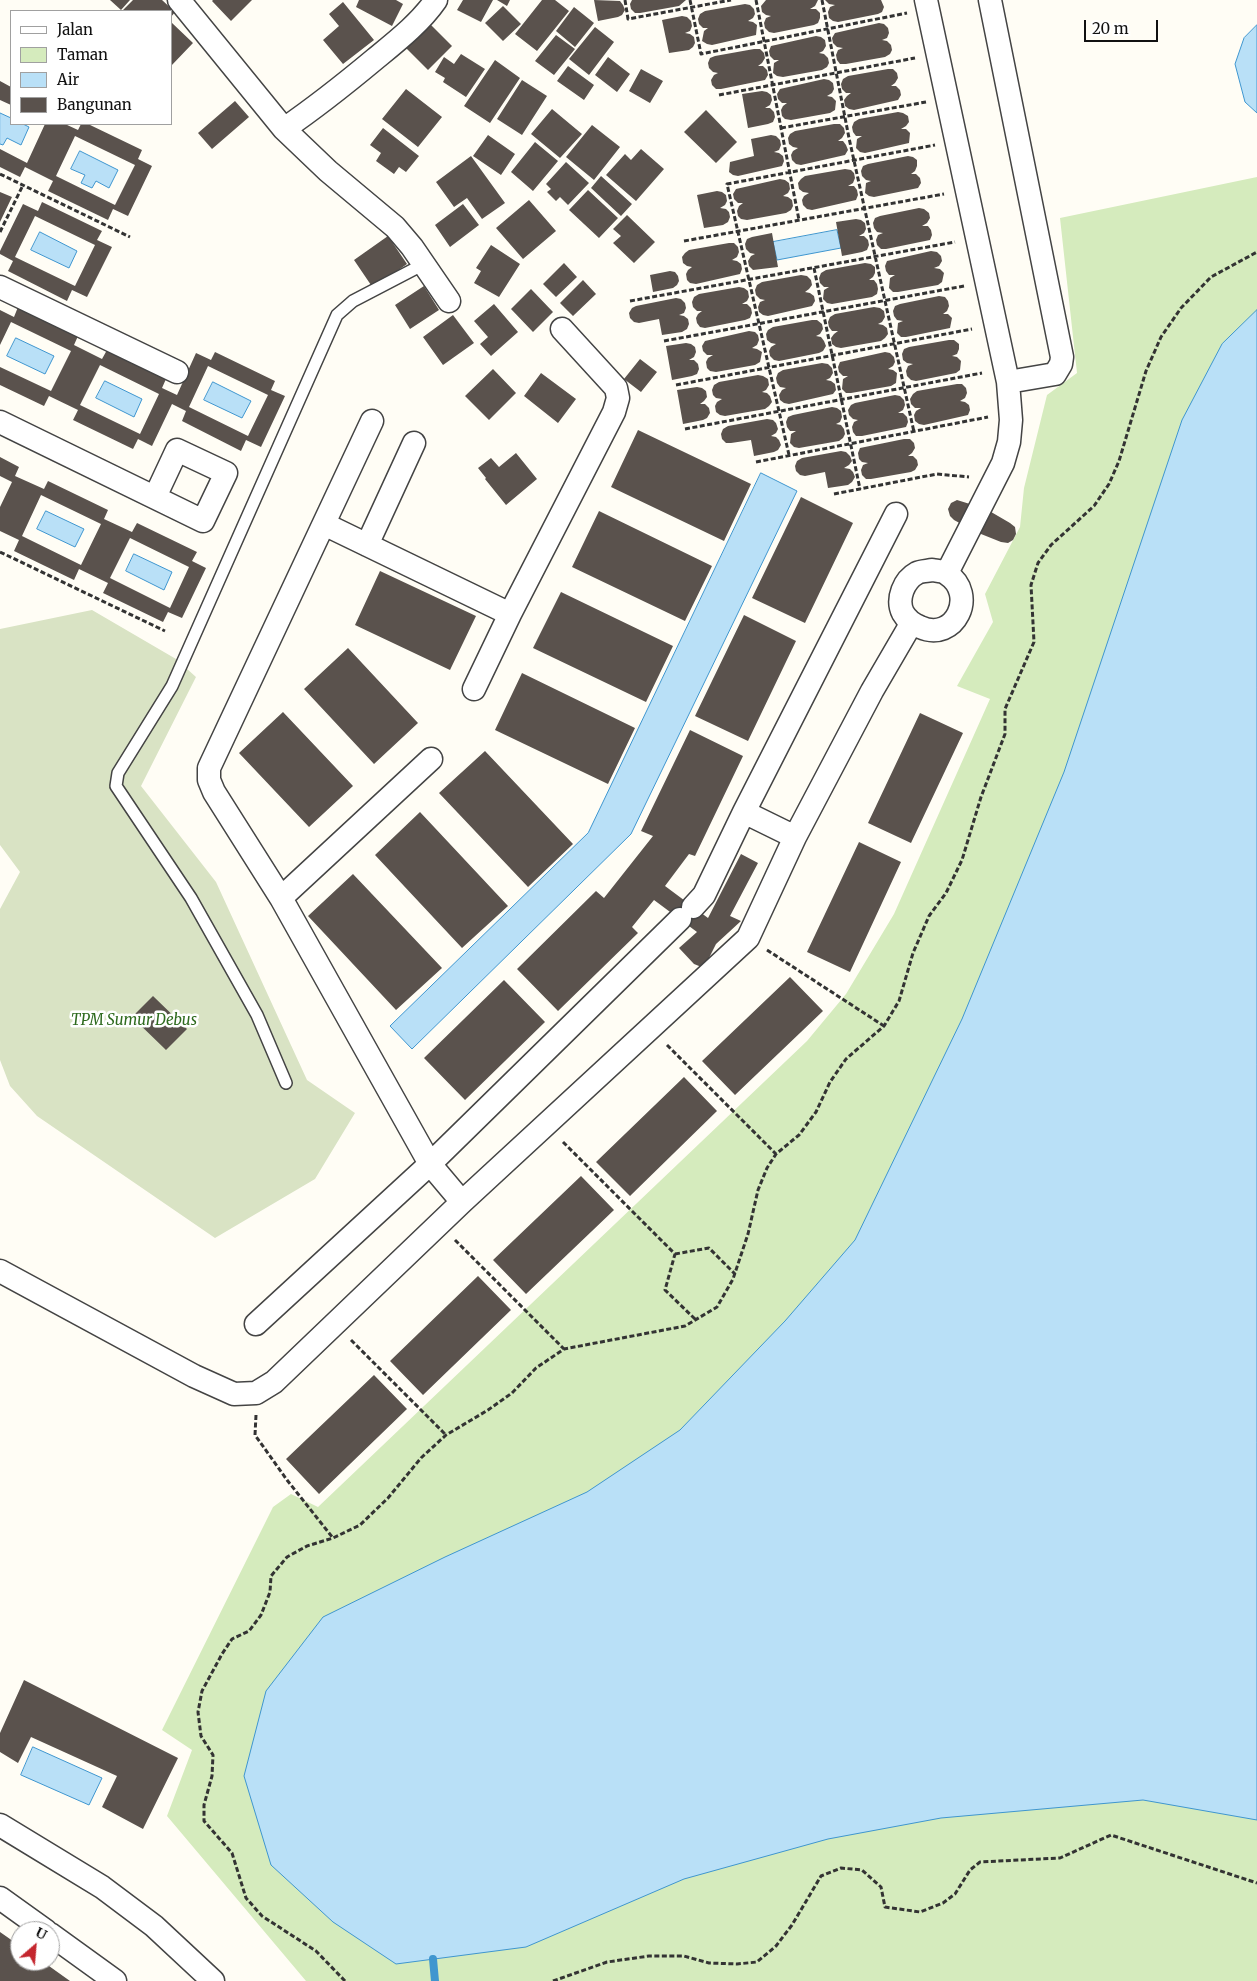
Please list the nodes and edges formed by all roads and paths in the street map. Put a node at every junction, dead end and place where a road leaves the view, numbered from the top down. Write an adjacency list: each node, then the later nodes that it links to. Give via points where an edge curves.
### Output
1 (179, 0): 20 (street)
2 (436, 0): 20 (street, via 404,35)
3 (625, 0): 10 (path, via 628,19)
4 (690, 0): 10 (path)
5 (731, 0): 10 (path)
6 (756, 0): 12 (path)
7 (822, 0): 11 (path)
8 (990, 0): 53 (street, via 1062,357 1055,374)
9 (927, 5): 11 (path); 13 (street)
10 (692, 7): 12 (path, via 701,54)
11 (827, 29): 12 (path); 14 (path)
12 (764, 41): 15 (path)
13 (938, 53): 14 (path); 17 (street)
14 (836, 73): 15 (path); 18 (path)
15 (772, 85): 16 (path); 19 (path)
16 (719, 95)
17 (947, 98): 18 (path); 21 (street)
18 (844, 117): 19 (path); 22 (path)
19 (781, 128): 23 (path)
20 (284, 130): 36 (street, via 394,227)
21 (957, 141): 22 (path); 26 (street)
22 (854, 161): 23 (path); 27 (path)
23 (790, 172): 28 (path); 30 (path, via 727,184)
24 (0, 174): 25 (path)
25 (23, 185): 29 (path); 31 (path)
26 (967, 190): 27 (path); 32 (street)
27 (864, 209): 28 (path); 35 (path)
28 (799, 220): 30 (path)
29 (0, 232)
30 (737, 232): 33 (path); 38 (path)
31 (130, 237)
32 (977, 238): 35 (path); 39 (street)
33 (684, 241)
34 (1257, 252): 85 (path, via 1211,277 1181,308 1161,337 1146,371 1109,484 1094,506 1051,545 1038,563 1031,585 1034,642 1005,709 1005,734 980,797 962,860 946,893 929,916 913,954 899,1002)
35 (875, 256): 37 (path); 43 (path)
36 (424, 264): 41 (street); 87 (lane, via 353,301 338,315 172,686 118,773 116,786 192,898 257,1015)
37 (814, 268): 38 (path); 44 (path)
38 (748, 280): 42 (path); 45 (path)
39 (987, 282): 43 (path); 46 (street)
40 (0, 287): 52 (street)
41 (449, 301)
42 (630, 301)
43 (885, 301): 44 (path); 49 (path)
44 (823, 312): 45 (path); 50 (path)
45 (758, 324): 48 (path); 51 (path)
46 (996, 325): 49 (path); 53 (street)
47 (562, 329): 76 (street, via 616,388 618,398 614,412)
48 (664, 341)
49 (894, 344): 50 (path); 55 (path)
50 (832, 356): 51 (path); 56 (path)
51 (768, 368): 54 (path); 57 (path)
52 (177, 372)
53 (1007, 375): 55 (path); 58 (street)
54 (676, 385)
55 (904, 388): 56 (path); 62 (path)
56 (842, 400): 57 (path); 64 (path)
57 (779, 411): 61 (path); 65 (path)
58 (1011, 413): 62 (path); 67 (street, via 1009,442)
59 (372, 421): 72 (street)
60 (0, 422): 70 (street)
61 (685, 428)
62 (914, 432): 64 (path)
63 (414, 443): 73 (street)
64 (850, 444): 65 (path); 68 (path)
65 (789, 455): 66 (path)
66 (756, 462)
67 (994, 479): 68 (path, via 937,474); 75 (street)
68 (860, 489): 69 (path)
69 (834, 494)
70 (154, 497)
71 (896, 514): 81 (street)
72 (324, 524): 73 (street); 83 (street, via 209,768 214,792)
73 (367, 545): 76 (street)
74 (0, 552): 78 (path)
75 (947, 573): 77 (street, via 932,570 918,573 906,582 900,596 902,611); 77 (street, via 961,589 961,610 950,626 930,632)
76 (510, 614): 79 (street)
77 (911, 624): 82 (street, via 872,691)
78 (165, 631)
79 (474, 689)
80 (431, 759): 83 (street)
81 (744, 812): 82 (street); 90 (street, via 704,895)
82 (796, 838): 84 (street)
83 (280, 898): 90 (street)
84 (748, 938): 85 (path); 86 (street)
85 (884, 1026): 89 (path, via 846,1058 816,1112 799,1135)
86 (651, 1029): 88 (street); 89 (path)
87 (286, 1084)
88 (547, 1125): 91 (street); 93 (path)
89 (776, 1154): 95 (path, via 758,1190)
90 (430, 1164): 91 (street); 97 (street)
91 (462, 1202): 92 (street)
92 (440, 1225): 98 (street); 99 (path)
93 (675, 1254): 95 (path, via 710,1248); 96 (path, via 666,1290)
94 (0, 1271): 100 (street, via 194,1376 234,1394)
95 (735, 1274): 96 (path, via 717,1307)
96 (695, 1319): 99 (path, via 685,1326)
97 (256, 1324)
98 (335, 1324): 100 (street, via 274,1382); 101 (path)
99 (564, 1349): 101 (path, via 536,1368 512,1393)
100 (256, 1393): 102 (path, via 255,1435 286,1480)
101 (446, 1435): 102 (path, via 360,1525)
102 (334, 1538): 110 (path, via 287,1556 271,1576 270,1592 261,1614 249,1631 232,1640 222,1654 202,1691 198,1712 202,1736 213,1755 204,1821 232,1853 246,1898 262,1916 316,1951)
103 (0, 1825): 109 (street, via 102,1887 154,1926)
104 (1257, 1883): 111 (path, via 1111,1835 1060,1858 980,1862 970,1870 955,1894 943,1903 920,1912 886,1907 881,1887 862,1870 841,1868 821,1876 792,1925 776,1946 757,1962 709,1963 684,1956 649,1956 606,1962)
105 (0, 1898): 106 (street)
106 (32, 1921)
107 (60, 1941): 108 (street)
108 (114, 1981)
109 (213, 1981)
110 (345, 1981)
111 (553, 1981)

